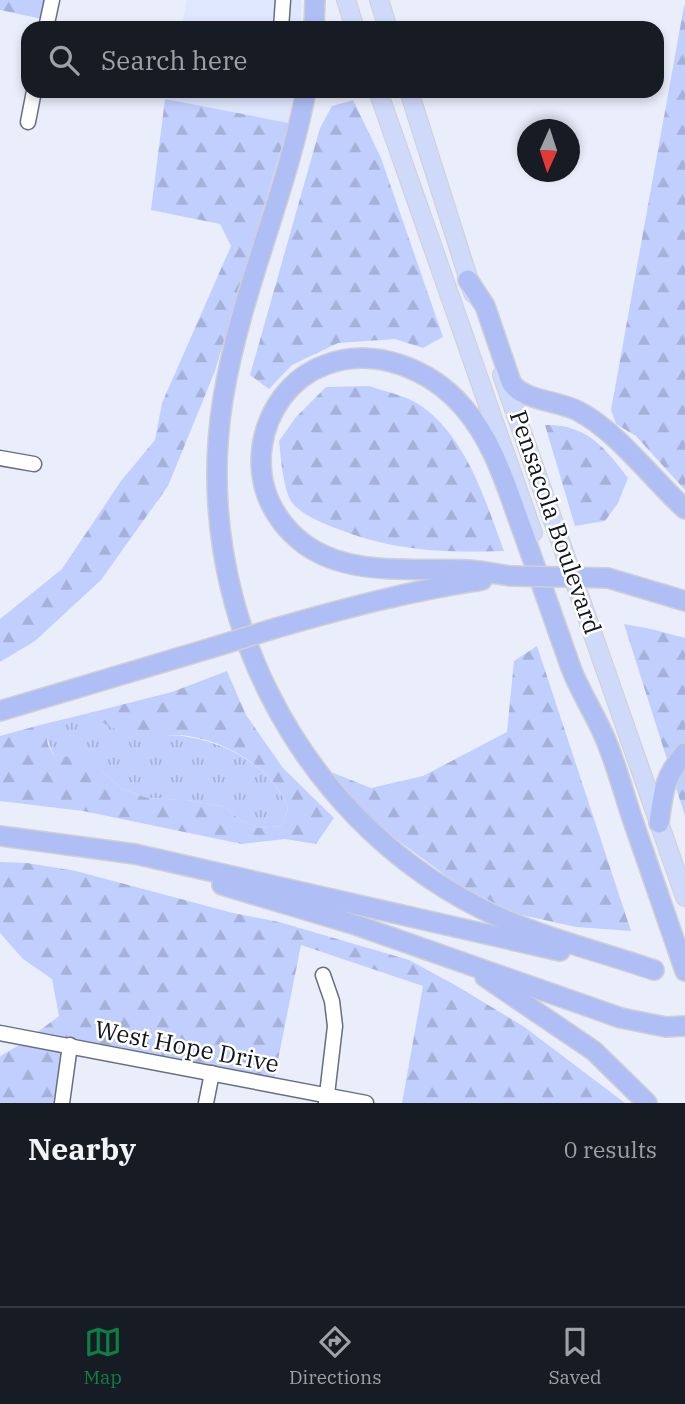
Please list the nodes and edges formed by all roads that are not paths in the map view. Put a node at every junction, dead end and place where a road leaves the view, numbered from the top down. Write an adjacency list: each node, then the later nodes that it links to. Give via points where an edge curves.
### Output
1 (52, 0): 6 (street)
2 (283, 0): 7 (street)
3 (315, 0): 8 (highway)
4 (346, 0): 9 (main road)
5 (379, 0): 10 (main road)
6 (48, 21)
7 (282, 21)
8 (314, 21)
9 (353, 21)
10 (386, 21)
11 (33, 98): 15 (street)
12 (304, 98): 32 (highway, via 244,303 219,430 221,543 247,646 273,703 319,774 354,814 408,863 517,926)
13 (379, 98): 25 (main road, Pensacola Boulevard)
14 (411, 98): 16 (main road, Pensacola Boulevard)
15 (29, 122)
16 (468, 280): 19 (highway, via 485,306 516,390 565,405 594,421); 27 (main road, Pensacola Boulevard)
17 (0, 458): 18 (street)
18 (34, 464)
19 (685, 509)
20 (511, 576): 21 (highway, bridge); 24 (highway, bridge, via 371,601); 25 (highway, via 472,570 369,569 334,560 306,545 274,511 262,476 263,438 283,396 320,367 362,357 411,369 456,399 494,452 573,675)
21 (608, 578): 22 (highway); 23 (highway)
22 (685, 589)
23 (685, 601)
24 (0, 711)
25 (605, 739): 33 (highway, Pensacola Boulevard)
26 (685, 753): 27 (highway, via 667,778)
27 (659, 823): 30 (main road, Pensacola Boulevard)
28 (0, 836): 29 (highway)
29 (135, 854): 31 (highway, via 187,875); 32 (highway)
30 (685, 897)
31 (461, 961): 35 (highway, via 621,1018); 43 (highway, via 594,1051)
32 (654, 970): 33 (highway)
33 (685, 973)
34 (323, 975): 39 (street, via 335,1026)
35 (685, 1026)
36 (0, 1033): 37 (street, West Hope Drive)
37 (70, 1045): 38 (street, West Hope Drive); 40 (street)
38 (212, 1073): 39 (street, West Hope Drive); 41 (street)
39 (326, 1100): 42 (street, West Hope Drive)
40 (62, 1103)
41 (206, 1103)
42 (366, 1103)
43 (647, 1103)

